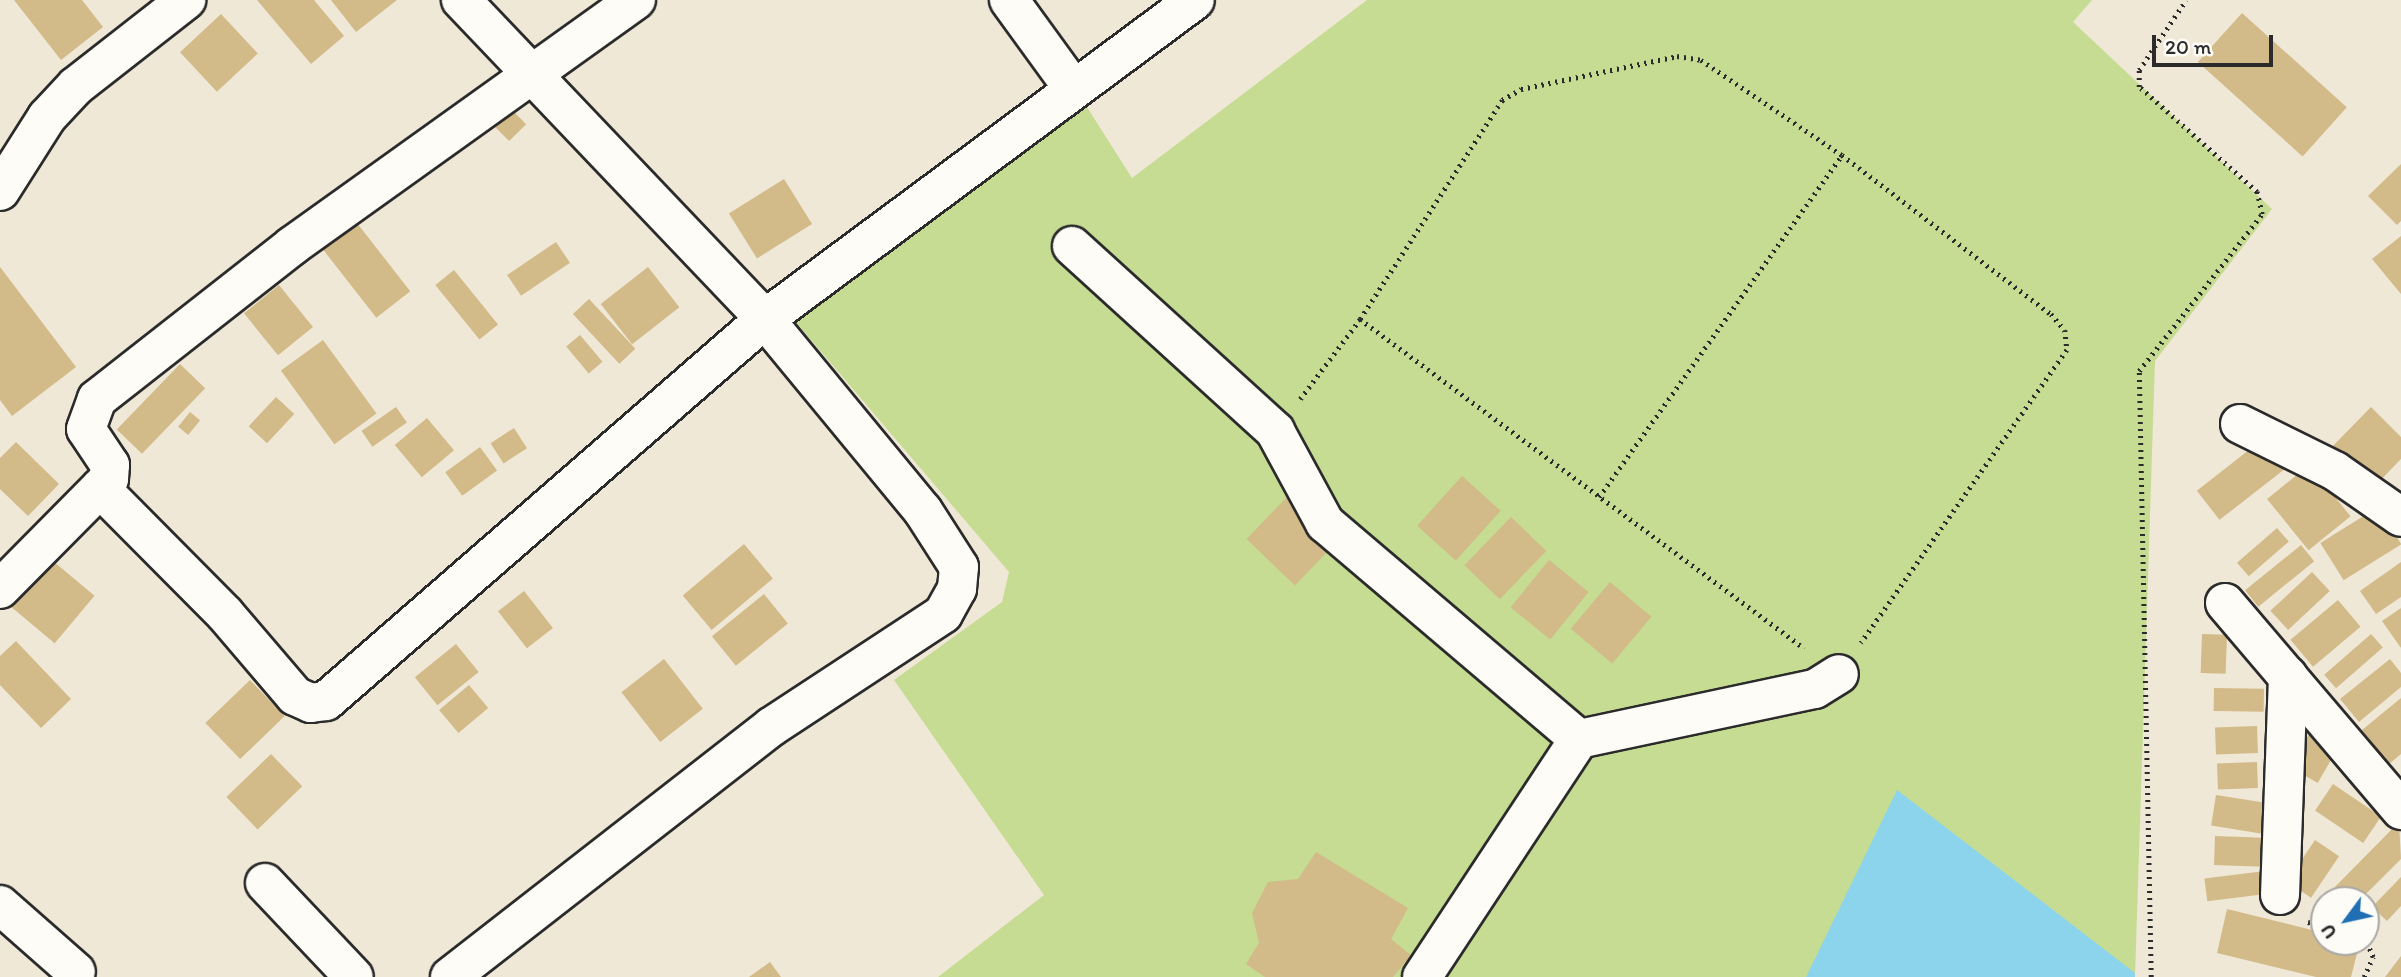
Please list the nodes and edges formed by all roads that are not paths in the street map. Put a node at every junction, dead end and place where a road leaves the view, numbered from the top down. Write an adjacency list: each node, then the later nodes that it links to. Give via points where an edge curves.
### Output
1 (186, 0): 8 (street, via 76,86 47,117)
2 (461, 0): 6 (street)
3 (636, 0): 6 (street)
4 (1009, 0): 7 (street)
5 (1195, 0): 7 (street)
6 (530, 71): 10 (street); 12 (street, via 292,246 97,399 86,429 110,466 109,479)
7 (1073, 88): 10 (street)
8 (0, 191)
9 (1072, 246): 18 (street, via 1275,431 1325,523)
10 (765, 318): 12 (street, via 326,701 311,703 295,696 225,614); 24 (street, via 923,511 959,567 957,589 943,614 771,727)
11 (2240, 424): 13 (street, via 2335,471)
12 (100, 488): 14 (street)
13 (2399, 511)
14 (0, 589)
15 (2225, 603): 17 (street)
16 (1839, 674): 18 (street, via 1815,689)
17 (2288, 676): 19 (street); 21 (street)
18 (1578, 739): 26 (street)
19 (2401, 810)
20 (265, 883): 25 (street)
21 (2280, 895)
22 (0, 905): 23 (street)
23 (76, 972)
24 (468, 972)
25 (354, 977)
26 (1422, 977)

